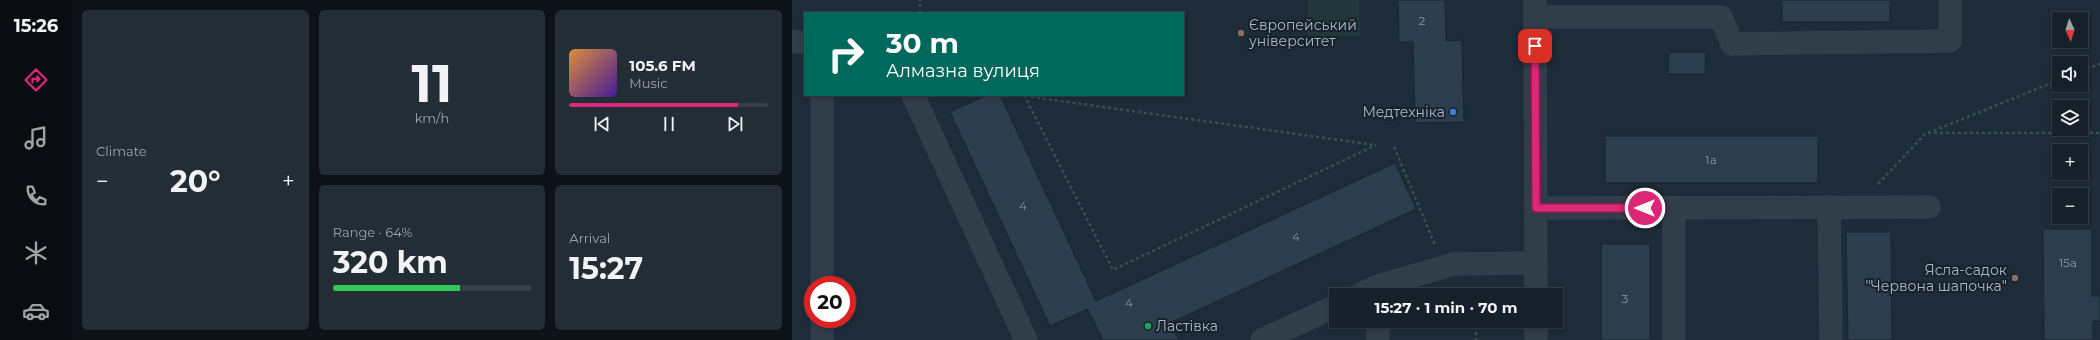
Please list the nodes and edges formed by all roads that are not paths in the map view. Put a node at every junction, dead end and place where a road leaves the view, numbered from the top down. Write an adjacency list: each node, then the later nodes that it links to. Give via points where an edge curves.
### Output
1 (1950, 0): 2 (street, via 1950,41 1732,44 1722,17)
2 (1535, 8): 9 (street)
3 (792, 41): 4 (street)
4 (804, 43)
5 (822, 96): 12 (street)
6 (913, 96): 19 (street)
7 (1829, 207): 8 (street); 10 (street); 23 (street)
8 (1929, 207)
9 (1536, 208): 10 (street); 11 (street)
10 (1674, 208): 22 (street)
11 (1536, 263): 13 (street, via 1454,264); 14 (street)
12 (822, 276)
13 (1384, 288)
14 (1536, 288)
15 (1329, 309): 20 (street)
16 (822, 328): 18 (street)
17 (1536, 328): 21 (street)
18 (822, 340)
19 (1026, 340)
20 (1262, 340)
21 (1536, 340)
22 (1674, 340)
23 (1831, 340)

